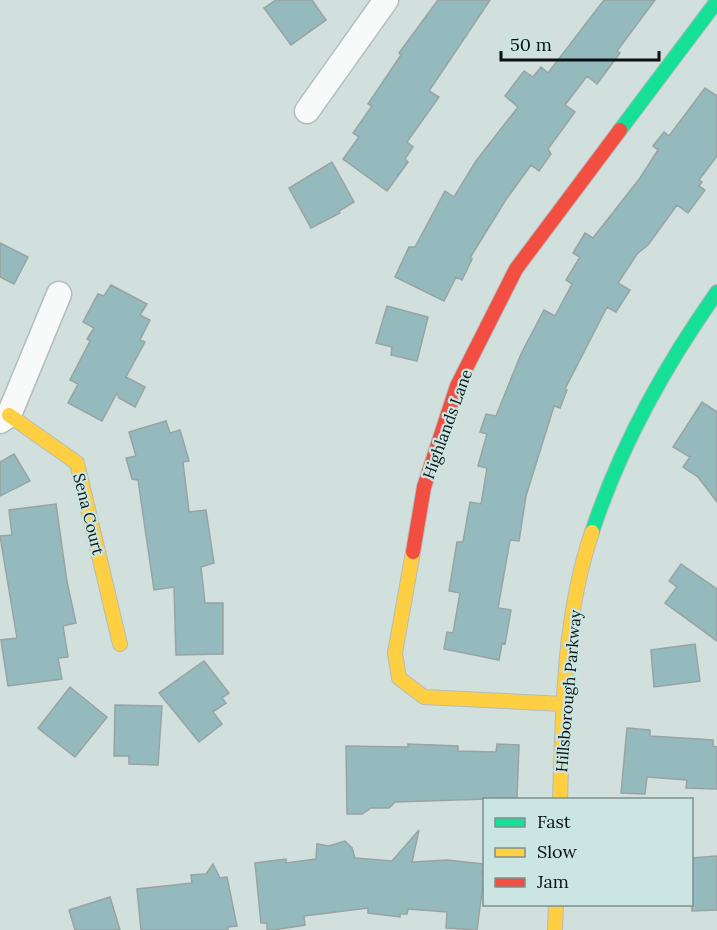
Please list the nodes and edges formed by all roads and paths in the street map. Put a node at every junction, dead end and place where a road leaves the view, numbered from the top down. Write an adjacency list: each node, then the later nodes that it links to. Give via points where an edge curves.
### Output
1 (386, 0): 3 (street)
2 (717, 1): 8 (street, Highlands Lane, via 516,269 457,386 424,487 395,652 399,678 424,697)
3 (307, 111)
4 (717, 292): 8 (street, Hillsborough Parkway, via 654,387 612,477 584,558 570,630)
5 (59, 294): 6 (street)
6 (5, 418): 7 (street, Sena Court, via 77,463)
7 (120, 644)
8 (564, 704): 9 (street, Hillsborough Parkway)
9 (560, 798)
10 (556, 906): 11 (street)
11 (555, 930)

